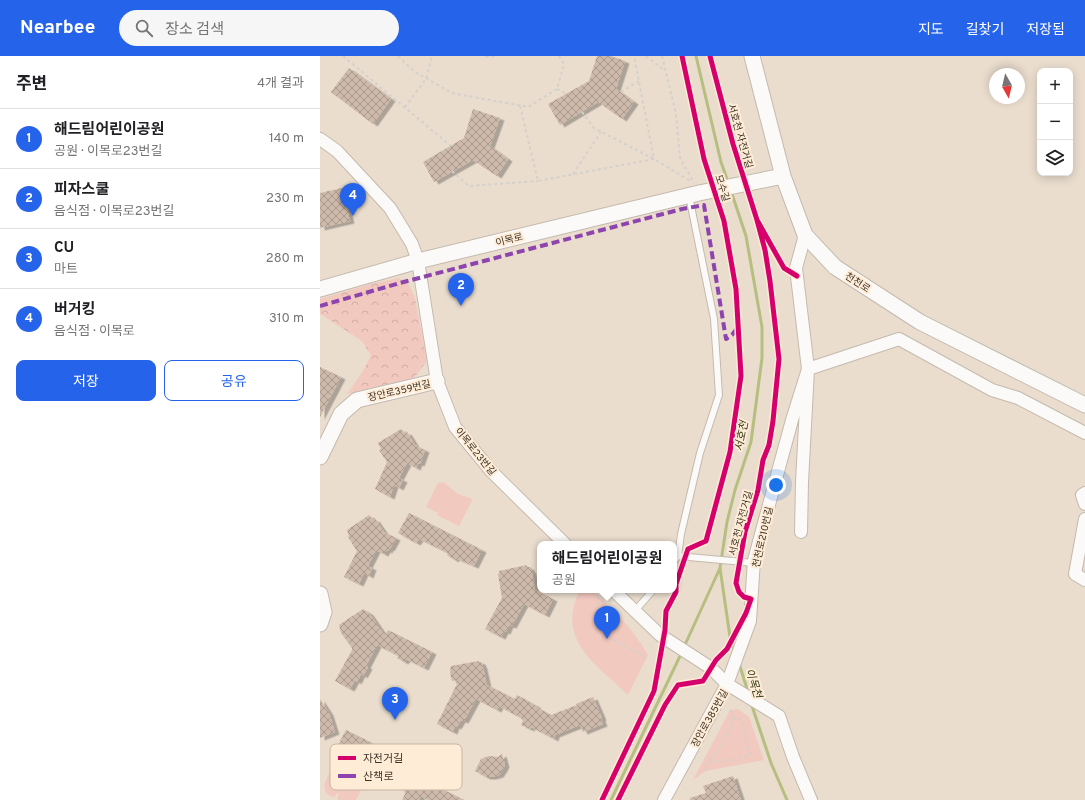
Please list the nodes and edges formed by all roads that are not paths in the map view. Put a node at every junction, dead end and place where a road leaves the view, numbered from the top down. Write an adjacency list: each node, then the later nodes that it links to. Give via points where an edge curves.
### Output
1 (752, 56): 3 (street, 천천로)
2 (320, 139): 6 (street, 이목로23번길, via 337,151 390,208 412,244)
3 (784, 176): 4 (street, 이목로); 5 (street, 천천로)
4 (695, 190): 6 (street, 이목로); 18 (lane, via 714,319 719,395 700,453)
5 (805, 235): 8 (street, 천천로210번길, via 796,268); 10 (street, 천천로, via 835,267 920,322)
6 (418, 262): 7 (street, 이목로); 9 (street, 이목로23번길)
7 (320, 289)
8 (808, 369): 11 (street, via 899,339 992,390 1018,398); 16 (street, 천천로210번길); 20 (street, 천천로210번길)
9 (437, 382): 12 (street, 장안로359번길, via 357,400 341,414); 17 (street, 이목로23번길, via 455,427 491,471)
10 (1085, 405)
11 (1085, 433)
12 (320, 457)
13 (1085, 493): 14 (street, via 1082,495)
14 (1085, 504)
15 (1085, 519): 21 (street, via 1075,574)
16 (801, 532)
17 (563, 541)
18 (677, 554)
19 (677, 559): 20 (lane, via 690,557)
20 (752, 562): 27 (street, 천천로210번길, via 750,621)
21 (1085, 580)
22 (616, 593): 25 (street)
23 (650, 593): 25 (lane)
24 (320, 594): 26 (street, via 324,612)
25 (635, 611): 27 (street, via 660,635 711,668)
26 (320, 624)
27 (727, 684): 28 (street, 장안로385번길); 29 (street, 장안로385번길, via 778,716)
28 (664, 800)
29 (811, 800)

